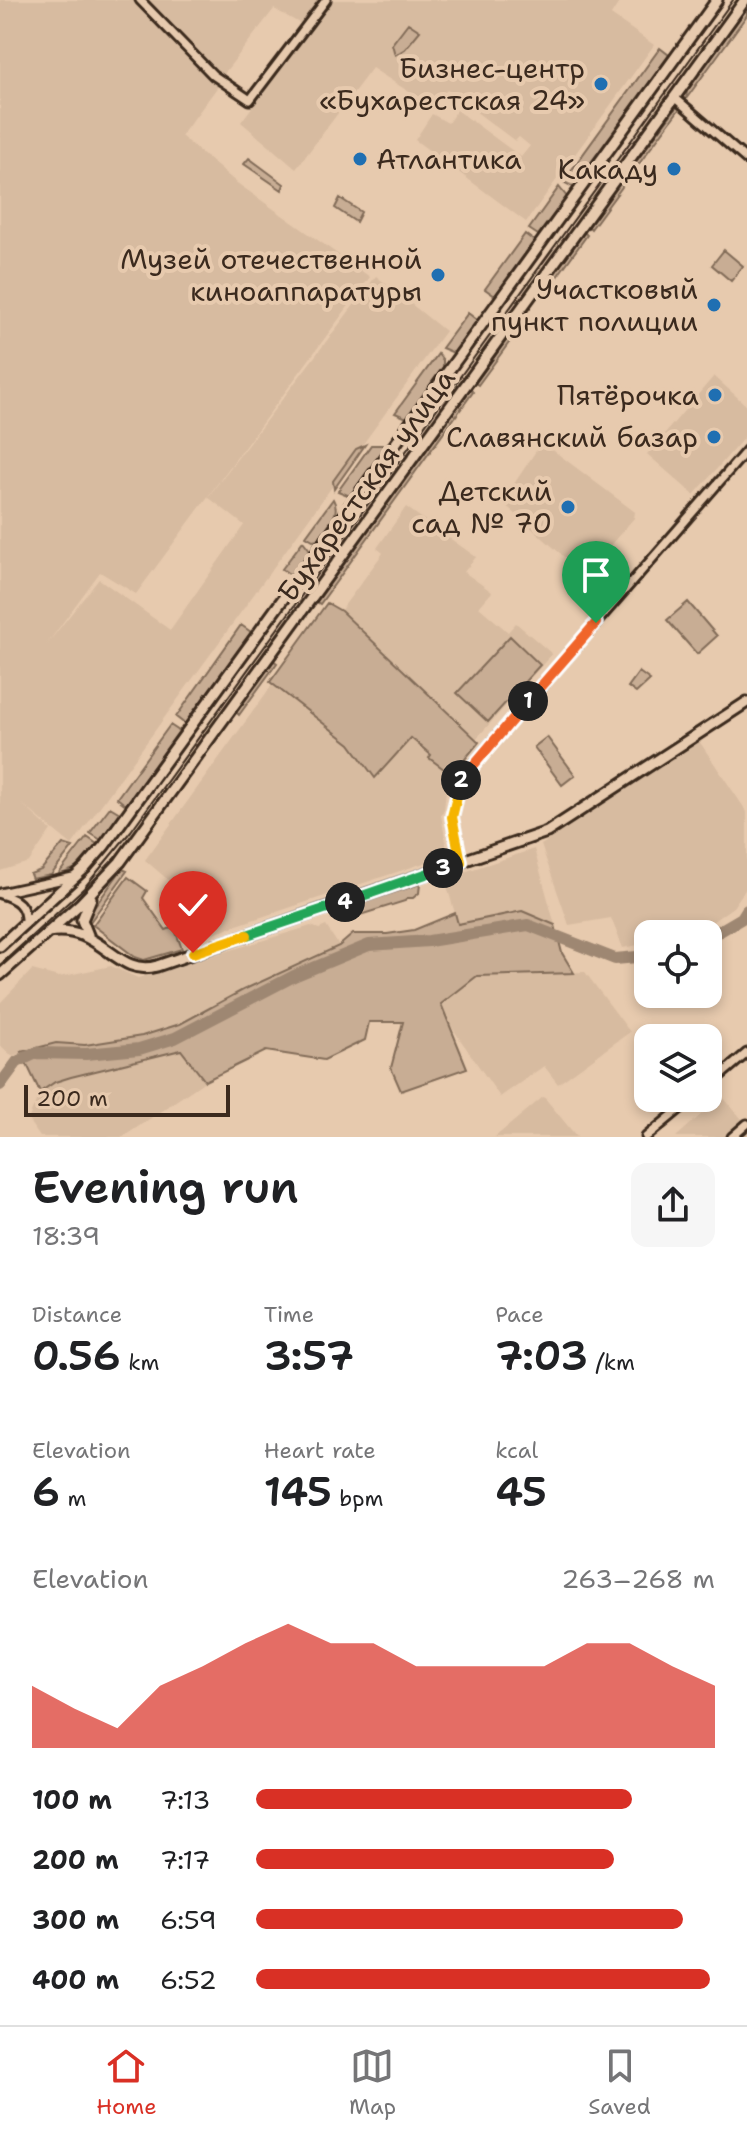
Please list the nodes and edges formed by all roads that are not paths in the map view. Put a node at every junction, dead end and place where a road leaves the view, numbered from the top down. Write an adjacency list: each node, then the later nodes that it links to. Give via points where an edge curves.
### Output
1 (140, 0): 2 (street, via 213,75 250,100)
2 (326, 0)
3 (717, 0): 6 (main road, Бухарестская улица)
4 (745, 0): 5 (main road, Бухарестская улица)
5 (674, 97): 7 (main road, Бухарестская улица); 8 (street)
6 (619, 137): 7 (main road); 12 (main road, Бухарестская улица, via 128,813)
7 (636, 149): 13 (main road, Бухарестская улица, via 120,862)
8 (747, 160)
9 (747, 450): 11 (street, via 462,777 452,817)
10 (747, 702): 11 (main road, via 547,832)
11 (461, 862): 17 (main road, via 152,967 132,966)
12 (76, 876): 14 (street); 15 (main road, Бухарестская улица)
13 (94, 890): 16 (main road, Бухарестская улица); 17 (main road, via 82,920)
14 (0, 893): 15 (street, via 21,905)
15 (25, 924): 18 (main road, Бухарестская улица)
16 (48, 932): 17 (main road); 19 (main road, Бухарестская улица)
17 (88, 935)
18 (0, 946)
19 (0, 975)
20 (747, 1053): 21 (street)
21 (722, 1074)
22 (676, 1112): 24 (street)
23 (747, 1124): 25 (street)
24 (646, 1137)
25 (732, 1137)

